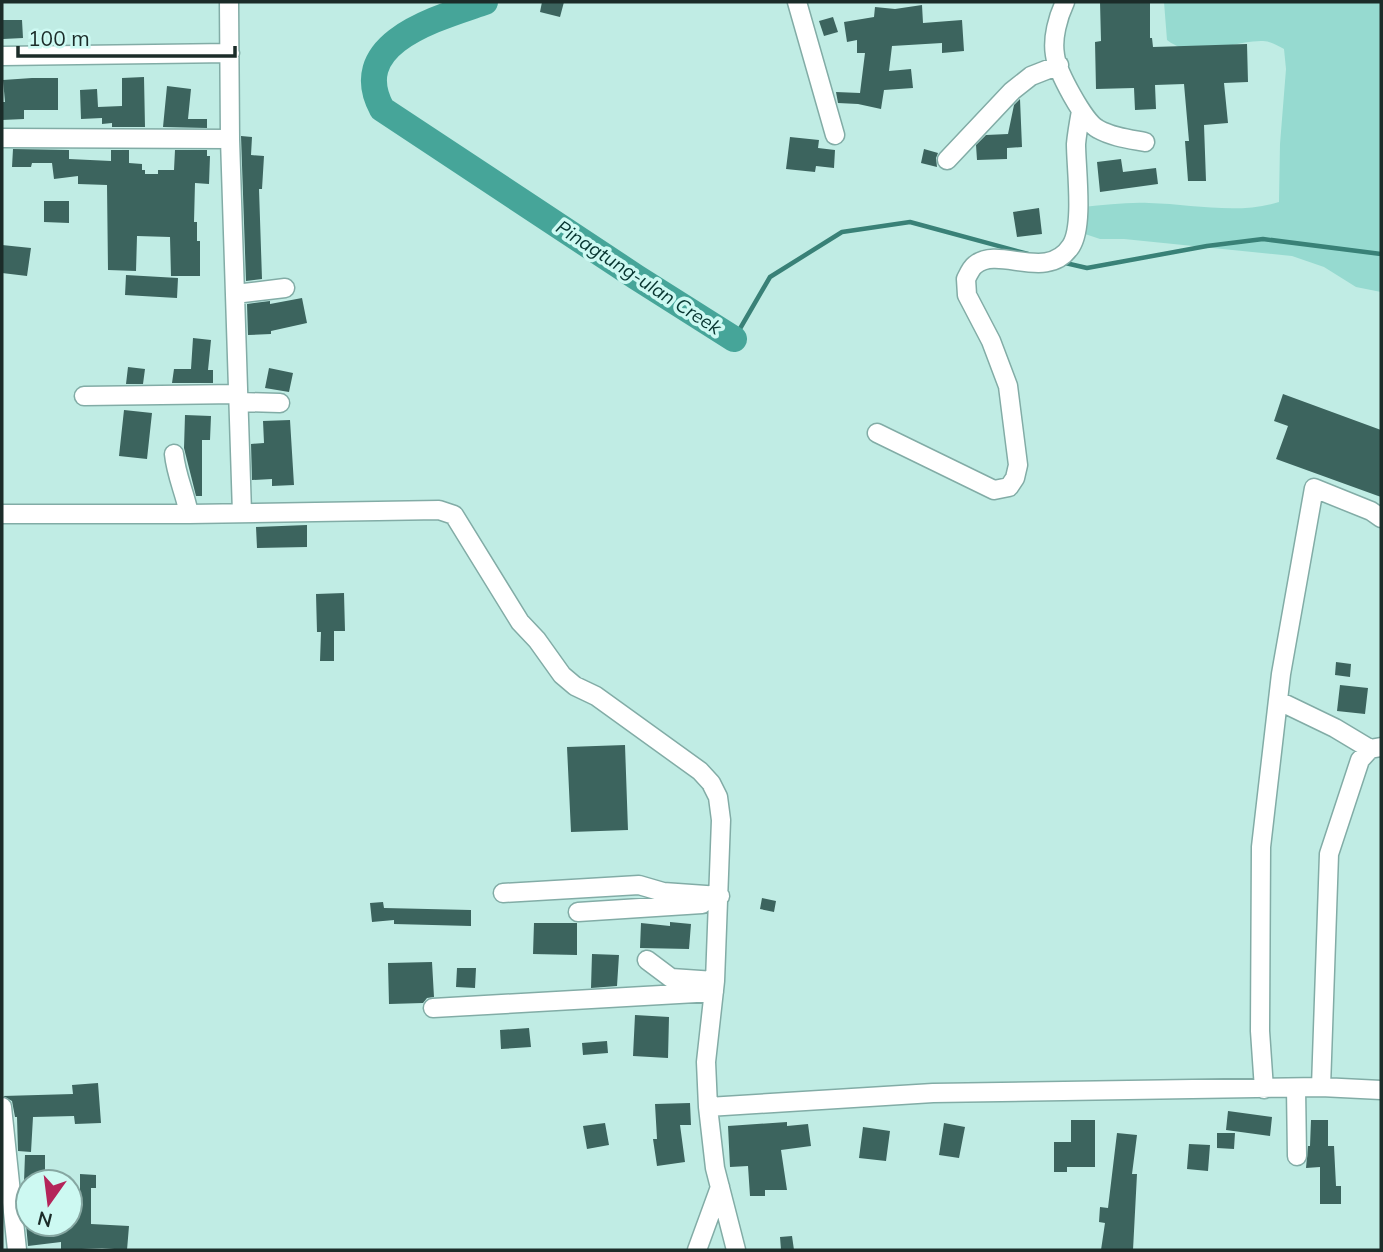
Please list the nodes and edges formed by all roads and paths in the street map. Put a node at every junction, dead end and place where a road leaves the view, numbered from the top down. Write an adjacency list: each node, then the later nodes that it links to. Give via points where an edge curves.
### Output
1 (229, 2): 4 (street)
2 (797, 2): 8 (street)
3 (1065, 2): 6 (street, via 1055,32)
4 (230, 54): 5 (street); 10 (street)
5 (2, 56)
6 (1059, 65): 7 (street); 12 (street, via 1031,76 1012,91)
7 (1081, 111): 11 (street, via 1095,128); 18 (street, via 1074,241 1065,254 1045,263 988,260 975,265 965,279 967,295 1008,386 1015,478 1009,487 994,489)
8 (835, 135)
9 (2, 138): 10 (street)
10 (230, 139): 14 (street)
11 (1145, 142)
12 (947, 160)
13 (285, 288): 14 (street)
14 (235, 294): 16 (street)
15 (84, 396): 16 (street)
16 (239, 398): 17 (street); 20 (street)
17 (280, 403)
18 (877, 433)
19 (174, 454): 22 (street)
20 (242, 513): 22 (street); 27 (street, via 439,510 454,515 520,622 562,675 711,783 721,821)
21 (2, 514): 22 (street)
22 (189, 514)
23 (1381, 518): 24 (street, via 1314,488)
24 (1279, 701): 25 (street); 34 (street, via 1261,847)
25 (1378, 745): 32 (street, via 1360,760 1329,854)
26 (503, 893): 27 (street, via 639,885)
27 (719, 899): 28 (street); 30 (street)
28 (578, 912)
29 (647, 960): 30 (street, via 671,978)
30 (714, 986): 31 (street); 37 (street, via 706,1062)
31 (433, 1008)
32 (1321, 1087): 33 (street); 35 (street)
33 (1296, 1088): 34 (street); 39 (street)
34 (1264, 1089): 37 (street, via 933,1093)
35 (1381, 1090)
36 (2, 1107): 38 (street)
37 (708, 1107): 40 (street)
38 (2, 1115): 41 (street)
39 (1297, 1156)
40 (720, 1187): 42 (street); 43 (street)
41 (17, 1250)
42 (697, 1250)
43 (736, 1250)

